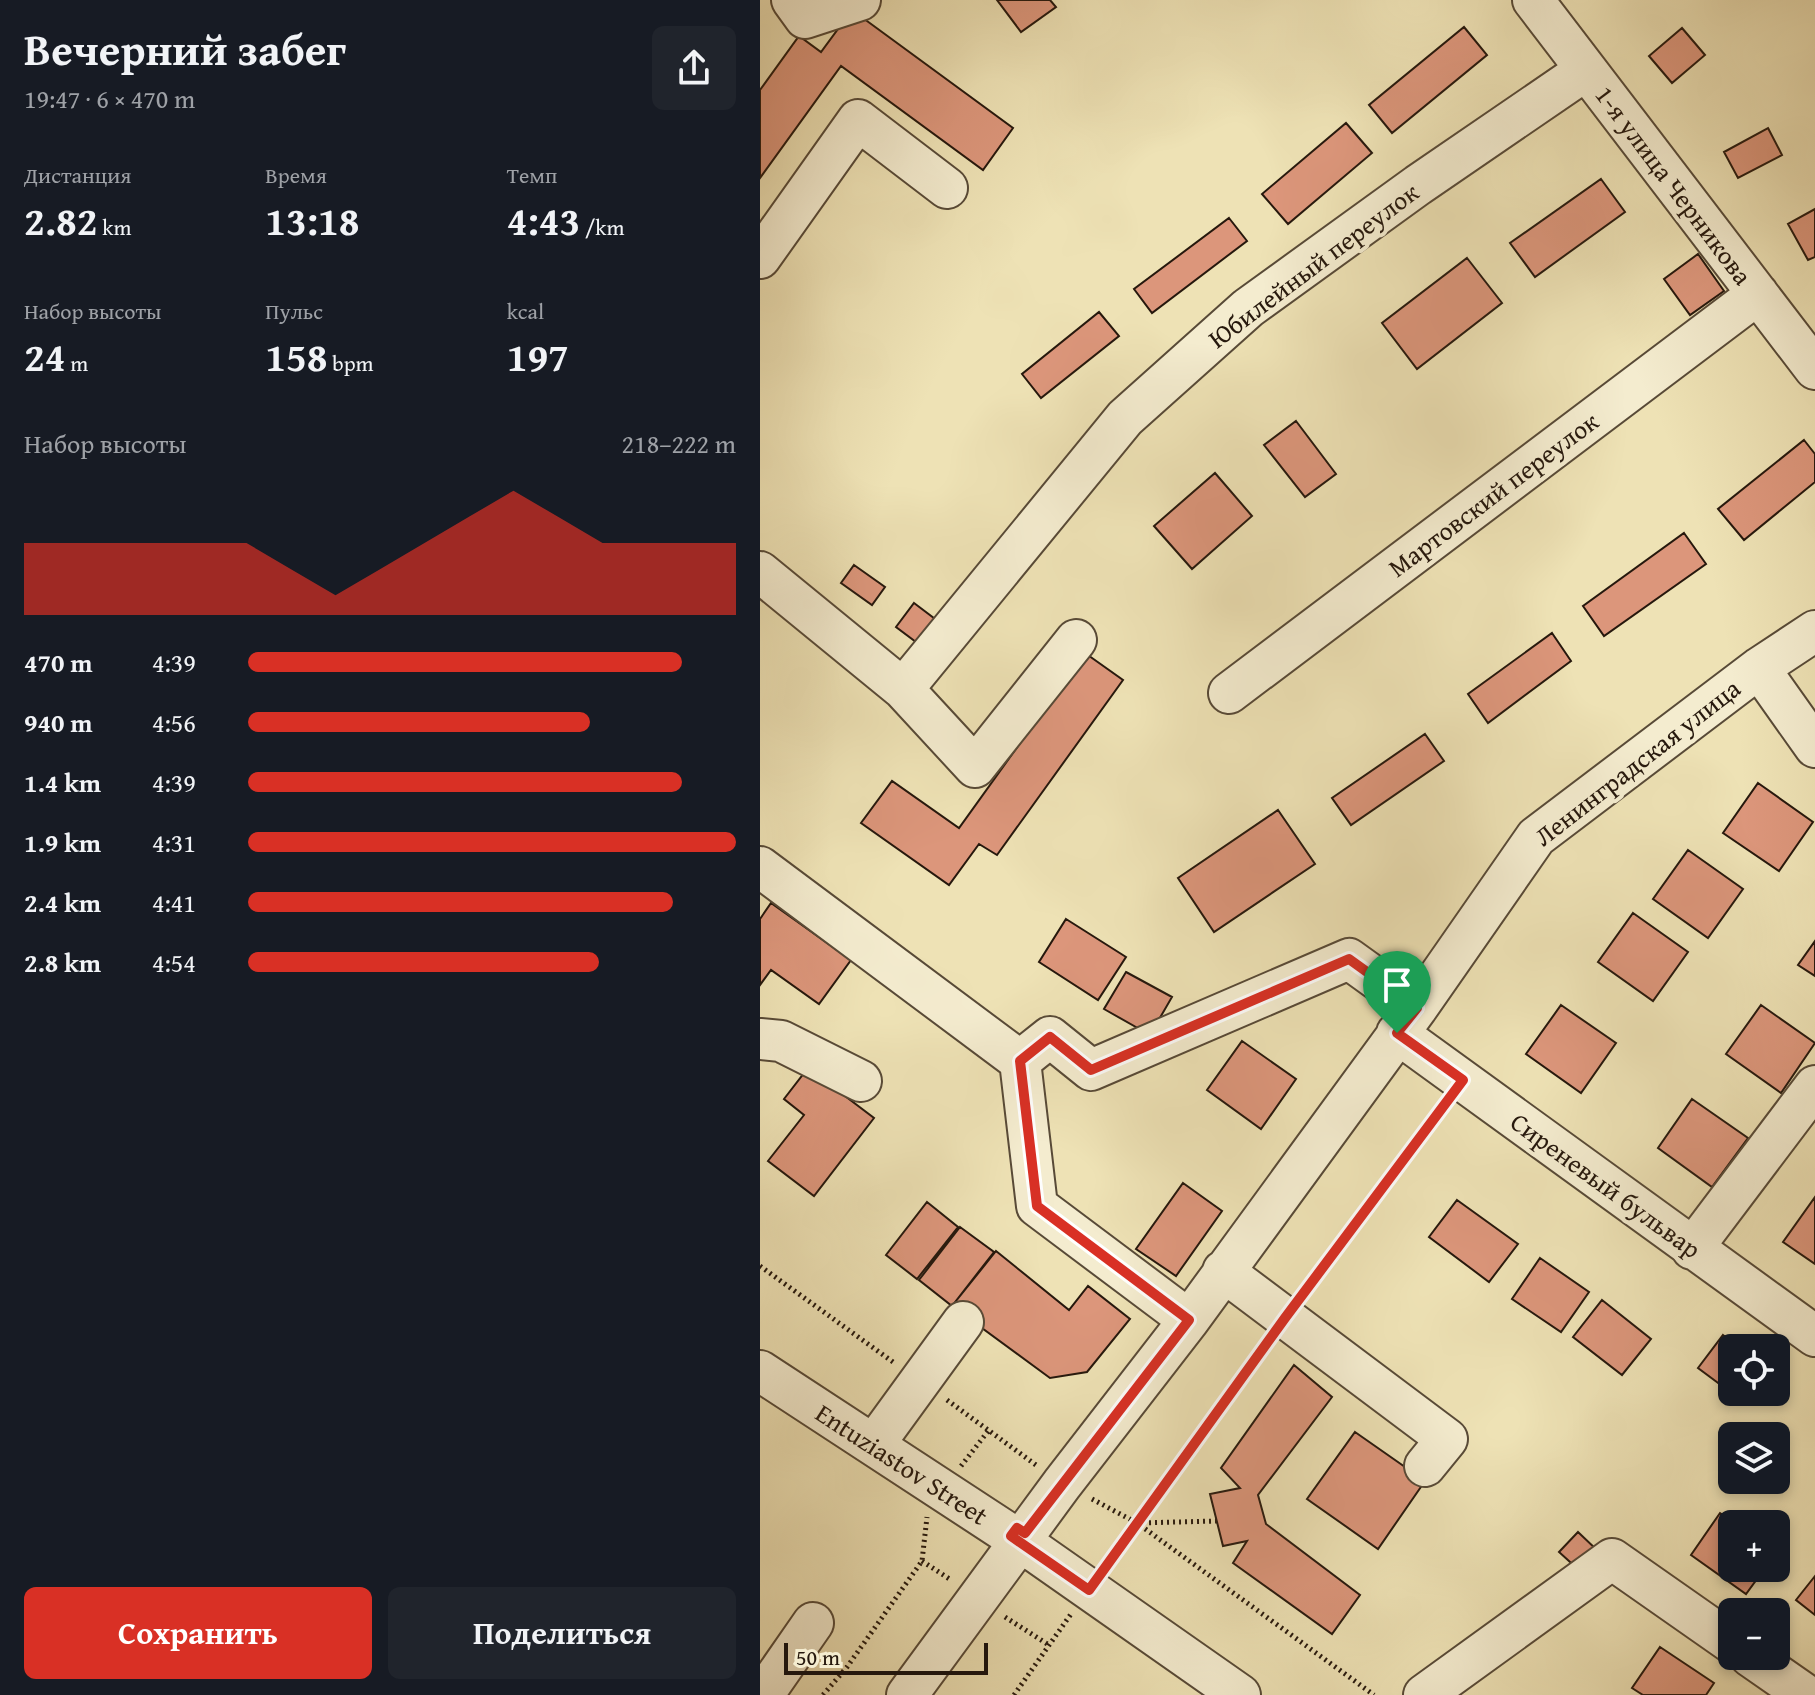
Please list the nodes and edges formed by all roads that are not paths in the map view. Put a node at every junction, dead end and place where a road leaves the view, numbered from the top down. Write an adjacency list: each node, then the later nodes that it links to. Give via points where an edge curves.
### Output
1 (792, 0): 3 (street, via 805,18)
2 (1533, 0): 4 (street, 1-я улица Черникова)
3 (858, 2)
4 (1586, 70): 7 (street, 1-я улица Черникова); 13 (street, Юбилейный переулок, via 1248,308 1125,418)
5 (947, 188): 6 (street, via 858,120)
6 (760, 258)
7 (1758, 294): 8 (street, 1-я улица Черникова); 14 (street, Мартовский переулок)
8 (1815, 369)
9 (760, 572): 13 (street)
10 (1815, 631): 12 (street, Ленинградская улица)
11 (1076, 640): 13 (street, via 975,767)
12 (1759, 668): 15 (street); 17 (street, Ленинградская улица, via 1536,837)
13 (903, 689)
14 (1229, 693)
15 (1815, 747)
16 (760, 867): 19 (street)
17 (1407, 1020): 19 (street, Сиреневый бульвар, via 1349,959 1091,1070 1050,1037); 22 (street, Сиреневый бульвар, via 1463,1080); 23 (street, Ленинградская улица)
18 (760, 1039): 20 (street, via 781,1041)
19 (1020, 1061): 24 (street, via 1037,1206)
20 (861, 1081)
21 (1815, 1086): 22 (street)
22 (1692, 1249): 26 (street, Сиреневый бульвар)
23 (1223, 1271): 24 (street, Ленинградская улица); 30 (street, via 1447,1439)
24 (1189, 1320): 32 (street, Ленинградская улица)
25 (963, 1322): 29 (street)
26 (1815, 1336)
27 (760, 1345): 29 (street)
28 (760, 1371): 31 (street, Entuziastov Street)
29 (883, 1432): 31 (street)
30 (1425, 1466)
31 (946, 1485): 32 (street, Entuziastov Street)
32 (1018, 1534): 37 (street); 38 (street, Ленинградская улица); 39 (street, Entuziastov Street)
33 (813, 1623): 36 (street)
34 (1718, 1633): 40 (street, via 1612,1559)
35 (1770, 1670): 41 (street)
36 (763, 1695)
37 (897, 1695)
38 (907, 1695)
39 (1240, 1695)
40 (1424, 1695)
41 (1806, 1695)

